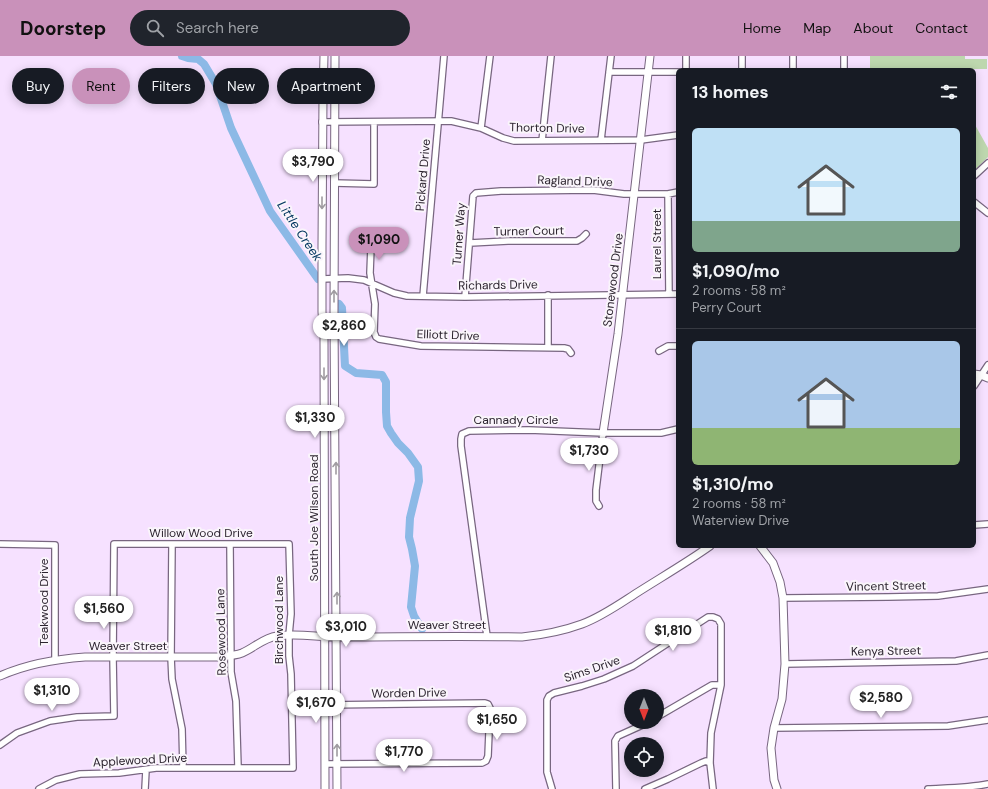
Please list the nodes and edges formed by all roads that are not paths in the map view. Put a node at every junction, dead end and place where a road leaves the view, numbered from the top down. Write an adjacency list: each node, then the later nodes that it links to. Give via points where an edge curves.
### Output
1 (324, 56): 19 (main road, South Joe Wilson Road)
2 (335, 56): 20 (main road, South Joe Wilson Road)
3 (444, 56): 22 (street, Pickard Drive)
4 (490, 56): 23 (street)
5 (551, 56): 27 (street)
6 (611, 56): 16 (street)
7 (650, 56): 17 (main road, Stonewood Drive)
8 (686, 56): 12 (street)
9 (742, 56): 13 (street)
10 (793, 56): 14 (street)
11 (844, 56): 15 (street)
12 (686, 68)
13 (742, 68)
14 (793, 68)
15 (844, 68)
16 (609, 72): 17 (street); 25 (street)
17 (648, 72): 18 (street); 26 (main road, Stonewood Drive)
18 (676, 72)
19 (322, 122): 20 (street, Thorton Drive); 40 (main road, South Joe Wilson Road, one-way to 40)
20 (334, 122): 21 (street, Thorton Drive); 30 (main road, South Joe Wilson Road)
21 (374, 122): 22 (street, Thorton Drive); 30 (street, via 374,184)
22 (439, 122): 23 (street, Thorton Drive, via 451,121); 47 (street, Pickard Drive)
23 (481, 128): 27 (street, Thorton Drive, via 514,141)
24 (676, 135): 26 (street, Thorton Drive)
25 (601, 140): 26 (street, Thorton Drive); 27 (street, Thorton Drive)
26 (641, 140): 32 (main road, Stonewood Drive)
27 (542, 141)
28 (988, 163): 29 (street)
29 (976, 174)
30 (334, 183): 41 (main road, South Joe Wilson Road)
31 (676, 192): 33 (street, Ragland Drive)
32 (634, 194): 33 (street, Ragland Drive); 34 (street, Ragland Drive, via 593,190 501,191 478,192); 43 (main road, Stonewood Drive)
33 (668, 194): 44 (street, Laurel Street)
34 (473, 196): 39 (street, Turner Way)
35 (976, 204): 36 (street)
36 (988, 213)
37 (586, 234): 39 (street, Turner Court, via 577,241)
38 (372, 238): 42 (street, Elliott Drive)
39 (470, 243): 48 (street, Turner Way)
40 (322, 279): 41 (street, Richards Drive); 69 (main road, South Joe Wilson Road, one-way to 69)
41 (334, 279): 42 (street, Richards Drive, via 348,278); 71 (main road, South Joe Wilson Road, one-way to 41)
42 (371, 283): 47 (street, Richards Drive, via 394,294); 50 (street, Elliott Drive, via 375,304 374,332 379,339 421,346)
43 (622, 294): 44 (street, Richards Drive); 46 (street, Richards Drive); 56 (main road, Stonewood Drive)
44 (669, 294): 45 (street, Richards Drive)
45 (676, 294)
46 (548, 295): 48 (street, Richards Drive); 50 (street)
47 (424, 296): 48 (street, Richards Drive)
48 (465, 297)
49 (676, 346): 51 (street, via 668,346)
50 (548, 348): 52 (street, Elliott Drive, via 564,348)
51 (659, 351)
52 (571, 353)
53 (988, 365): 54 (street)
54 (981, 375)
55 (676, 429): 56 (street, Cannady Circle, via 661,433)
56 (603, 433): 57 (street, Stonewood Drive, via 596,490 596,501); 70 (street, Cannady Circle, via 529,430 469,431 462,434 460,439)
57 (599, 506)
58 (988, 524): 59 (street)
59 (976, 526)
60 (0, 544): 76 (street, Teakwood Drive, via 55,544)
61 (230, 544): 62 (street, Willow Wood Drive); 63 (street, Willow Wood Drive); 73 (street, Rosewood Lane)
62 (289, 544): 68 (street, Birchwood Lane)
63 (172, 545): 74 (street, Willow Wood Drive, via 114,544); 75 (street)
64 (707, 548): 70 (main road, Weaver Street, via 612,609 583,624 542,635)
65 (762, 548): 67 (main road, via 773,563)
66 (988, 589): 67 (street, Vincent Street, via 938,596)
67 (784, 598): 77 (main road)
68 (289, 635): 69 (main road, Weaver Street); 73 (main road, Weaver Street, via 276,636); 92 (street, Birchwood Lane)
69 (325, 636): 71 (main road, Weaver Street); 80 (main road, South Joe Wilson Road)
70 (487, 636): 71 (main road, Weaver Street)
71 (336, 637): 81 (main road, South Joe Wilson Road)
72 (988, 655): 77 (street, Kenya Street, via 956,661)
73 (231, 656): 75 (main road, Weaver Street); 91 (street, Rosewood Lane, via 236,702)
74 (113, 657): 75 (main road, Weaver Street); 76 (main road, Weaver Street); 86 (street, via 114,716 50,721 17,733)
75 (171, 657): 90 (street, via 172,679 182,729)
76 (55, 660): 78 (main road, Weaver Street, via 25,666)
77 (785, 664): 84 (main road, via 782,699)
78 (0, 676)
79 (721, 685): 82 (street, via 712,685); 87 (street, Sims Drive, via 711,733); 99 (street, Sims Drive, via 721,624 713,617 633,666 604,679 554,693 547,700 547,772)
80 (325, 705): 81 (street, Worden Drive); 88 (main road, South Joe Wilson Road)
81 (337, 705): 89 (main road, South Joe Wilson Road, one-way to 81); 89 (street, Worden Drive, via 485,703 490,708 488,756 482,763)
82 (664, 713)
83 (988, 720): 84 (street, via 948,726)
84 (774, 728): 103 (main road, via 771,748)
85 (634, 729): 100 (street, via 618,736 615,741)
86 (0, 745)
87 (710, 763): 101 (street, via 701,762); 102 (street, Sims Drive)
88 (325, 764): 89 (street); 97 (main road, South Joe Wilson Road)
89 (337, 764): 98 (main road, South Joe Wilson Road)
90 (183, 768): 91 (street, Applewood Drive); 93 (street, Applewood Drive)
91 (238, 768): 92 (street, Applewood Drive)
92 (293, 768)
93 (146, 770): 95 (street, Applewood Drive, via 119,774 80,774 56,780); 96 (street)
94 (988, 784): 104 (street)
95 (39, 789)
96 (145, 789)
97 (325, 789)
98 (337, 789)
99 (552, 789)
100 (616, 789)
101 (645, 789)
102 (713, 789)
103 (777, 789)
104 (928, 789)

